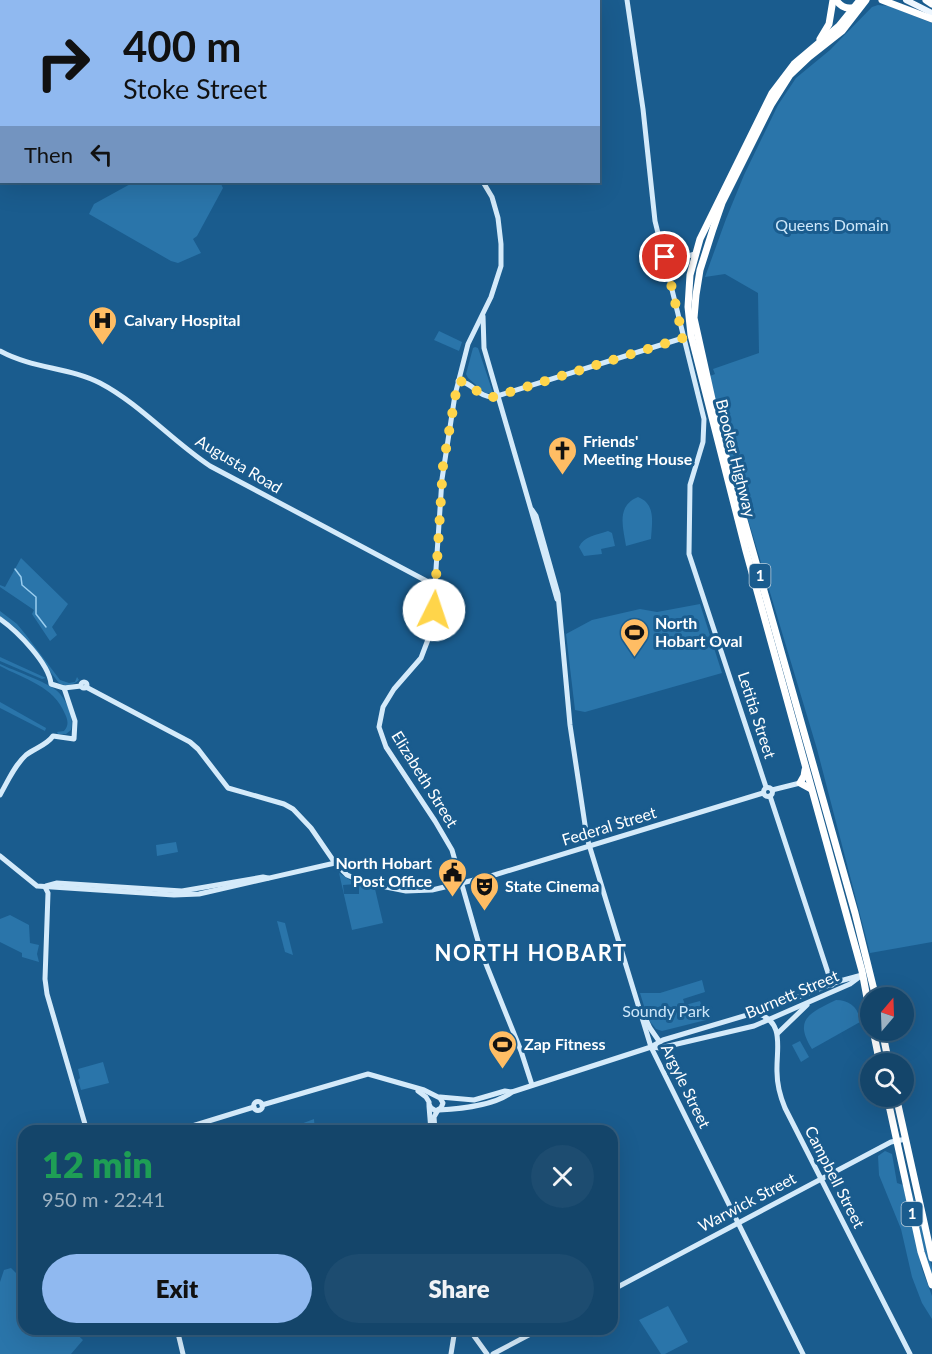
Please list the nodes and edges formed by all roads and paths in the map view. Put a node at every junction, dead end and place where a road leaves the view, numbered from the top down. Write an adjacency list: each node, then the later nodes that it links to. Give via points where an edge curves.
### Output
1 (627, 0): 16 (main road, Letitia Street, via 647,137 653,213)
2 (835, 0): 6 (highway, via 845,8); 10 (highway, via 826,31)
3 (882, 0): 9 (highway)
4 (906, 0): 8 (main road)
5 (926, 0): 7 (highway)
6 (862, 2): 10 (highway, Brooker Highway / 1); 12 (highway, Brooker Highway / 1, via 842,31 783,84 722,203)
7 (932, 4)
8 (932, 13)
9 (932, 19)
10 (808, 51): 13 (highway, Brooker Highway / 1, via 772,93 705,226)
11 (483, 183): 18 (main road, Elizabeth Street, via 496,209 501,244 498,280)
12 (710, 237): 13 (highway, via 700,257); 46 (highway, Brooker Highway / 1, via 696,295 695,328 720,435)
13 (694, 258): 14 (main road); 15 (main road); 17 (highway, Brooker Highway / 1)
14 (674, 260): 15 (main road); 16 (main road)
15 (683, 261): 17 (main road, via 690,265)
16 (666, 262): 20 (main road, Letitia Street)
17 (691, 272): 32 (highway, Brooker Highway / 1, via 691,335)
18 (484, 314): 19 (main road, Elizabeth Street); 22 (main road, Argyle Street)
19 (473, 334): 21 (main road, Elizabeth Street); 22 (main road, Argyle Street)
20 (683, 338): 25 (main road); 34 (main road, Letitia Street, via 704,419 703,442 690,485 689,554)
21 (468, 344): 22 (main road); 24 (main road, Elizabeth Street)
22 (484, 348): 25 (main road, Argyle Street)
23 (0, 351): 27 (main road, Augusta Road, via 26,363 101,384 210,466)
24 (458, 381): 25 (main road, via 466,382 484,396); 26 (main road, Elizabeth Street, via 444,460)
25 (496, 396): 39 (main road, Argyle Street, via 557,600)
26 (436, 574): 27 (main road); 28 (main road, Elizabeth Street)
27 (419, 578): 28 (main road, Augusta Road); 29 (main road, via 429,588 430,613)
28 (436, 586): 29 (main road, Elizabeth Street)
29 (434, 618): 42 (main road, Elizabeth Street, via 426,647 382,707 379,727 386,747 453,850)
30 (0, 619): 31 (main road, via 22,638 46,669 51,684)
31 (64, 688): 38 (main road, via 75,721 74,739 53,736 26,755); 41 (main road, via 84,686 190,742 231,790 290,806)
32 (805, 769): 33 (highway); 35 (highway, Brooker Highway / 1)
33 (800, 783): 35 (highway); 36 (main road)
34 (766, 787): 36 (main road); 37 (main road)
35 (811, 789): 47 (highway, Brooker Highway / 1)
36 (771, 793): 37 (main road); 48 (main road)
37 (763, 794): 39 (main road, Federal Street)
38 (0, 795)
39 (589, 846): 42 (main road, Federal Street); 59 (main road, Argyle Street)
40 (0, 855): 43 (main road)
41 (335, 863): 42 (main road, Federal Street, via 352,878 397,890 423,891); 44 (main road, via 270,878 182,891 57,883)
42 (463, 883): 65 (main road, Elizabeth Street, via 481,951)
43 (34, 885): 44 (main road); 45 (main road)
44 (45, 887): 45 (main road)
45 (45, 898): 73 (main road, via 47,994)
46 (855, 913): 49 (highway, via 864,965); 54 (highway, 1)
47 (859, 963): 49 (highway, 1); 50 (main road, via 854,972)
48 (828, 973): 50 (main road); 52 (main road)
49 (862, 975): 50 (main road, Burnett Street); 51 (main road, Burnett Street); 55 (highway)
50 (840, 981): 52 (main road, Burnett Street)
51 (850, 984): 53 (main road); 56 (main road, Burnett Street)
52 (832, 985): 56 (main road); 57 (main road); 60 (main road, Burnett Street)
53 (862, 987)
54 (869, 987)
55 (869, 987)
56 (843, 988): 57 (main road, Burnett Street)
57 (825, 995): 58 (main road, Burnett Street)
58 (813, 1000): 61 (main road, Burnett Street); 62 (main road)
59 (638, 1005): 63 (main road); 64 (main road, Argyle Street)
60 (756, 1013): 61 (main road); 63 (main road, Burnett Street)
61 (770, 1019): 62 (main road); 64 (main road, Burnett Street, via 699,1040)
62 (778, 1033): 79 (main road, Campbell Street, via 779,1093)
63 (659, 1041): 64 (main road, Burnett Street)
64 (651, 1047): 65 (main road, Burnett Street); 80 (main road, Argyle Street)
65 (532, 1085): 67 (main road, Burnett Street)
66 (417, 1090): 68 (main road, Burnett Street); 69 (main road); 74 (main road, Burnett Street, via 368,1074 262,1105 256,1102 254,1107)
67 (512, 1092): 68 (main road, Burnett Street, via 470,1100); 72 (main road, Burnett Street, via 473,1106)
68 (438, 1096): 69 (main road); 72 (main road, via 443,1103)
69 (429, 1103): 72 (main road, via 432,1109); 75 (main road)
70 (889, 1107): 78 (highway, 1)
71 (899, 1107): 77 (highway, 1)
72 (439, 1110): 76 (main road)
73 (85, 1125)
74 (196, 1125)
75 (432, 1125)
76 (433, 1125)
77 (906, 1139): 78 (main road, Warwick Street); 81 (highway, 1)
78 (896, 1141): 79 (main road, Warwick Street); 82 (highway, 1)
79 (821, 1179): 80 (main road, Warwick Street); 93 (main road, Campbell Street)
80 (738, 1222): 83 (main road, Warwick Street); 92 (main road, Argyle Street)
81 (932, 1258)
82 (932, 1285)
83 (618, 1287)
84 (178, 1335): 88 (main road)
85 (454, 1335): 89 (main road)
86 (473, 1335): 90 (main road)
87 (529, 1335): 91 (main road)
88 (183, 1354)
89 (451, 1354)
90 (487, 1354)
91 (493, 1354)
92 (803, 1354)
93 (910, 1354)

